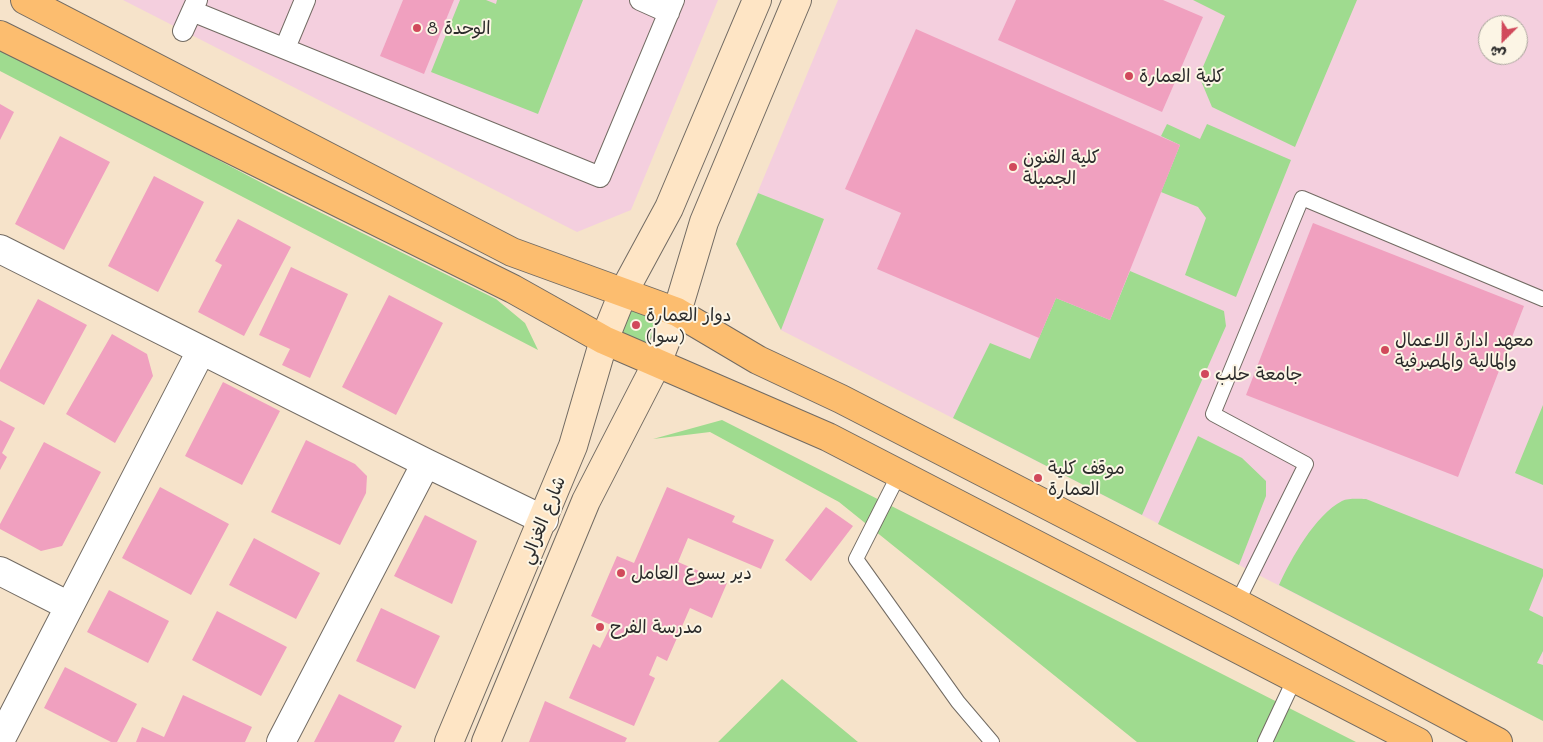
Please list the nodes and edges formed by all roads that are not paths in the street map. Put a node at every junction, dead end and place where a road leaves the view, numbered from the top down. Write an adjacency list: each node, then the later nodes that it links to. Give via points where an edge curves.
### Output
1 (25, 0): 12 (main road, via 512,252)
2 (305, 0): 10 (street)
3 (640, 0): 7 (street)
4 (757, 0): 12 (main road, شارع الغزالي, via 669,208)
5 (796, 0): 14 (main road, شارع الغزالي, via 704,222)
6 (195, 5): 8 (street); 10 (street)
7 (672, 6): 10 (street, via 600,177)
8 (183, 31)
9 (0, 35): 15 (main road, via 513,289)
10 (285, 48)
11 (0, 249): 16 (street)
12 (623, 293): 14 (main road); 15 (main road, شارع الغزالي)
13 (1543, 300): 22 (lane, via 1302,198 1213,414 1306,464)
14 (677, 312): 17 (main road, شارع الغزالي); 22 (main road, via 758,360)
15 (604, 340): 17 (main road); 20 (main road, شارع الغزالي, via 573,446)
16 (201, 351): 18 (street); 23 (street)
17 (657, 363): 19 (main road, via 828,437); 28 (main road, شارع الغزالي, via 586,501)
18 (426, 463): 20 (street); 26 (street)
19 (900, 474): 24 (main road); 29 (lane, via 856,559 958,702)
20 (544, 520): 27 (main road, شارع الغزالي)
21 (0, 571): 23 (street)
22 (1237, 603): 32 (main road)
23 (69, 606): 25 (street)
24 (1295, 678): 30 (lane); 31 (main road)
25 (0, 741)
26 (281, 742)
27 (449, 742)
28 (486, 742)
29 (992, 742)
30 (1265, 742)
31 (1418, 742)
32 (1498, 742)

